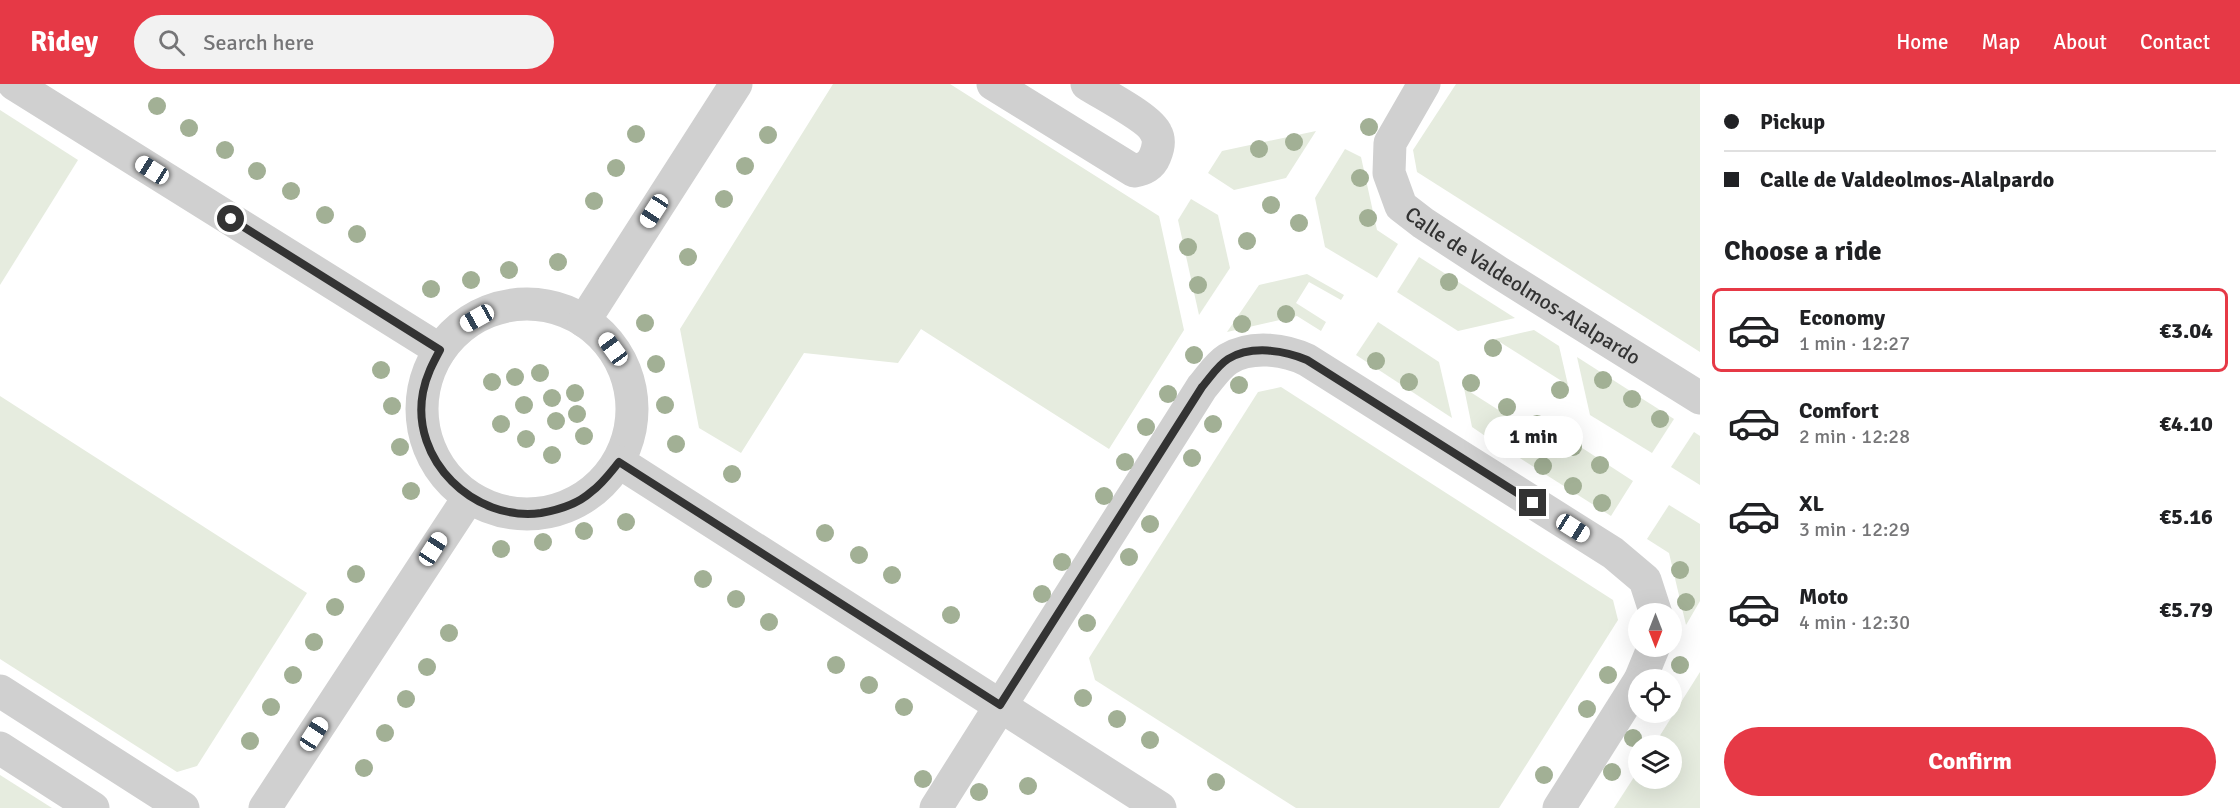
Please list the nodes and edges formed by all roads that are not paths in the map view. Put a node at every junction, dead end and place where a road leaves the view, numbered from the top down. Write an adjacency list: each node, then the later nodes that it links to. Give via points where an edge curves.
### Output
1 (14, 84): 7 (street)
2 (736, 84): 6 (street)
3 (993, 84): 4 (street, via 1126,167 1134,171 1145,169 1155,159 1159,145 1156,132)
4 (1087, 84)
5 (1424, 84): 8 (street, Calle de Valdeolmos-Alalpardo, via 1390,143 1389,172 1401,206 1498,272)
6 (584, 321): 7 (street, via 555,308 523,304 491,310 463,326); 9 (street, via 605,338 620,359 630,385 629,437)
7 (440, 350): 10 (street, via 426,382 422,417 426,440 436,462)
8 (1700, 398)
9 (619, 462): 10 (street, via 590,494 551,511 508,512); 14 (street)
10 (468, 497): 18 (street)
11 (1652, 603): 14 (street, via 1645,580 1613,553 1307,360 1291,352 1251,352 1230,358 1202,387)
12 (0, 691): 17 (street)
13 (1628, 698): 21 (street)
14 (1000, 705): 19 (street); 20 (street)
15 (0, 748): 16 (street)
16 (93, 808)
17 (183, 808)
18 (266, 808)
19 (936, 808)
20 (1160, 808)
21 (1559, 808)

